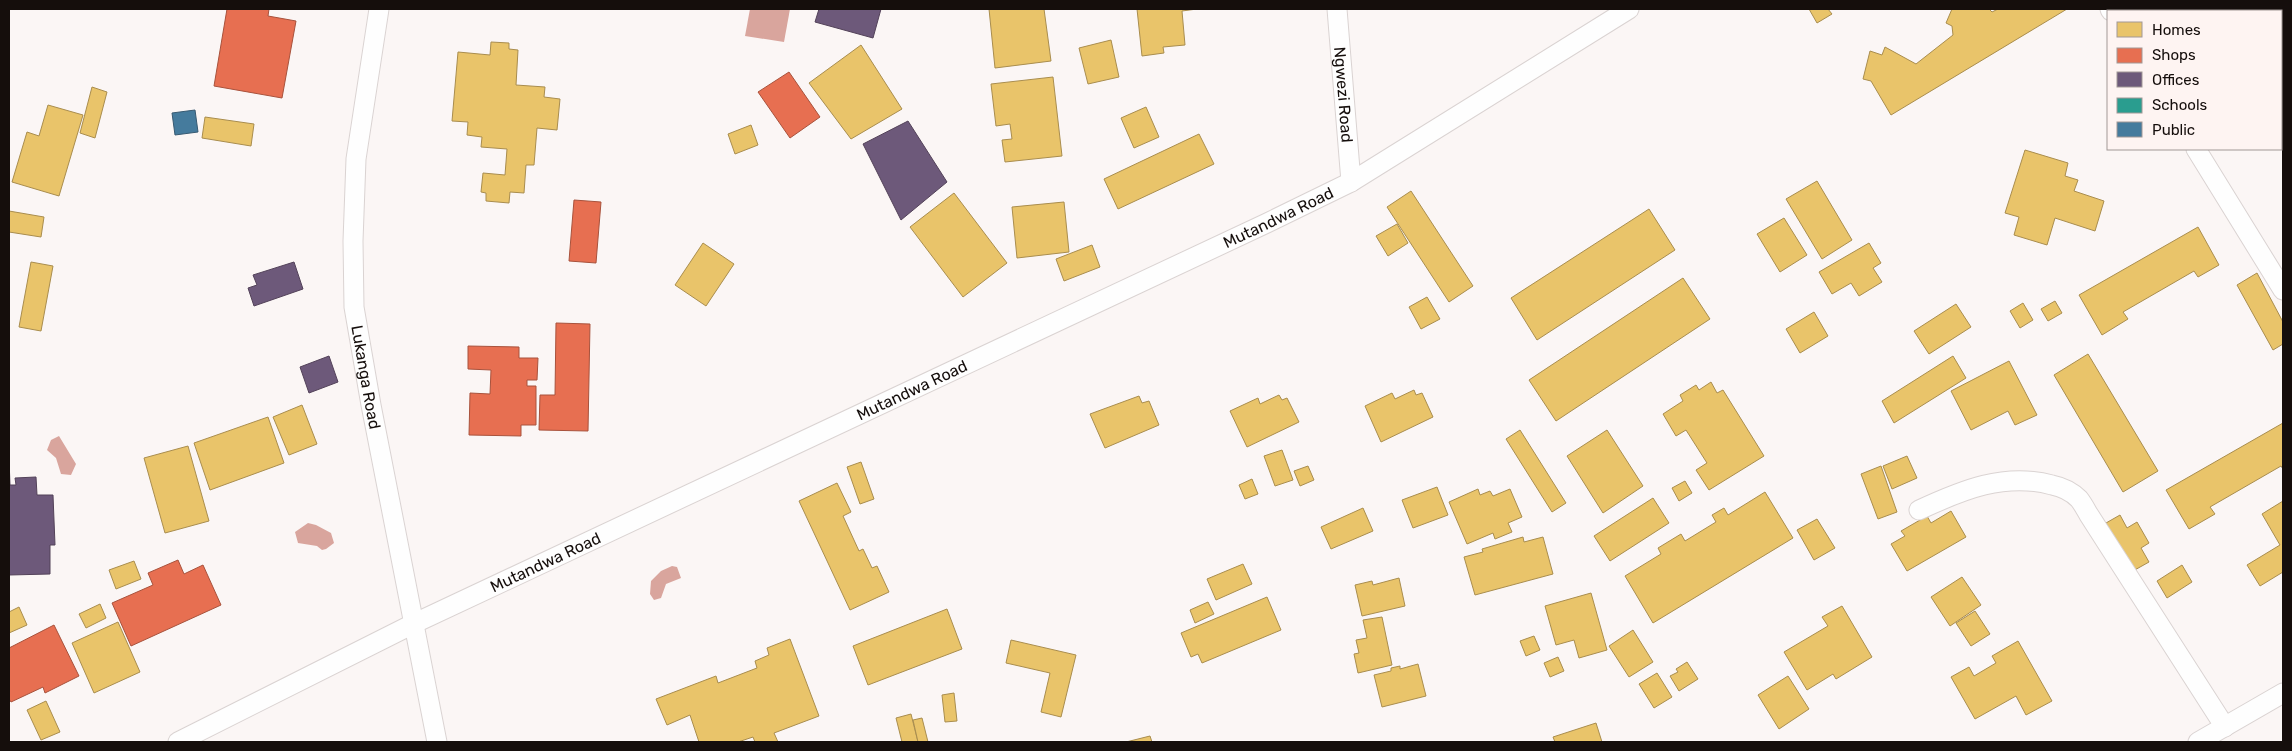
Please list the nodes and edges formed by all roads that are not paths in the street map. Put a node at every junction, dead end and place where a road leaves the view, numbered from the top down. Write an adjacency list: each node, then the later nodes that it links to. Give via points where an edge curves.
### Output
1 (379, 9): 8 (street, Lukanga Road, via 356,159 354,307)
2 (1337, 9): 5 (street, Ngwezi Road)
3 (1629, 9): 5 (street, Mutandwa Road)
4 (2197, 150): 6 (street)
5 (1351, 182): 8 (street, Mutandwa Road)
6 (2283, 290)
7 (1920, 510): 10 (street, via 1975,488 2018,479 2042,482 2071,492 2089,515)
8 (413, 624): 11 (street, Mutandwa Road); 12 (street, Lukanga Road)
9 (2283, 693): 10 (street)
10 (2224, 727): 13 (street)
11 (178, 742)
12 (437, 742)
13 (2198, 742)

